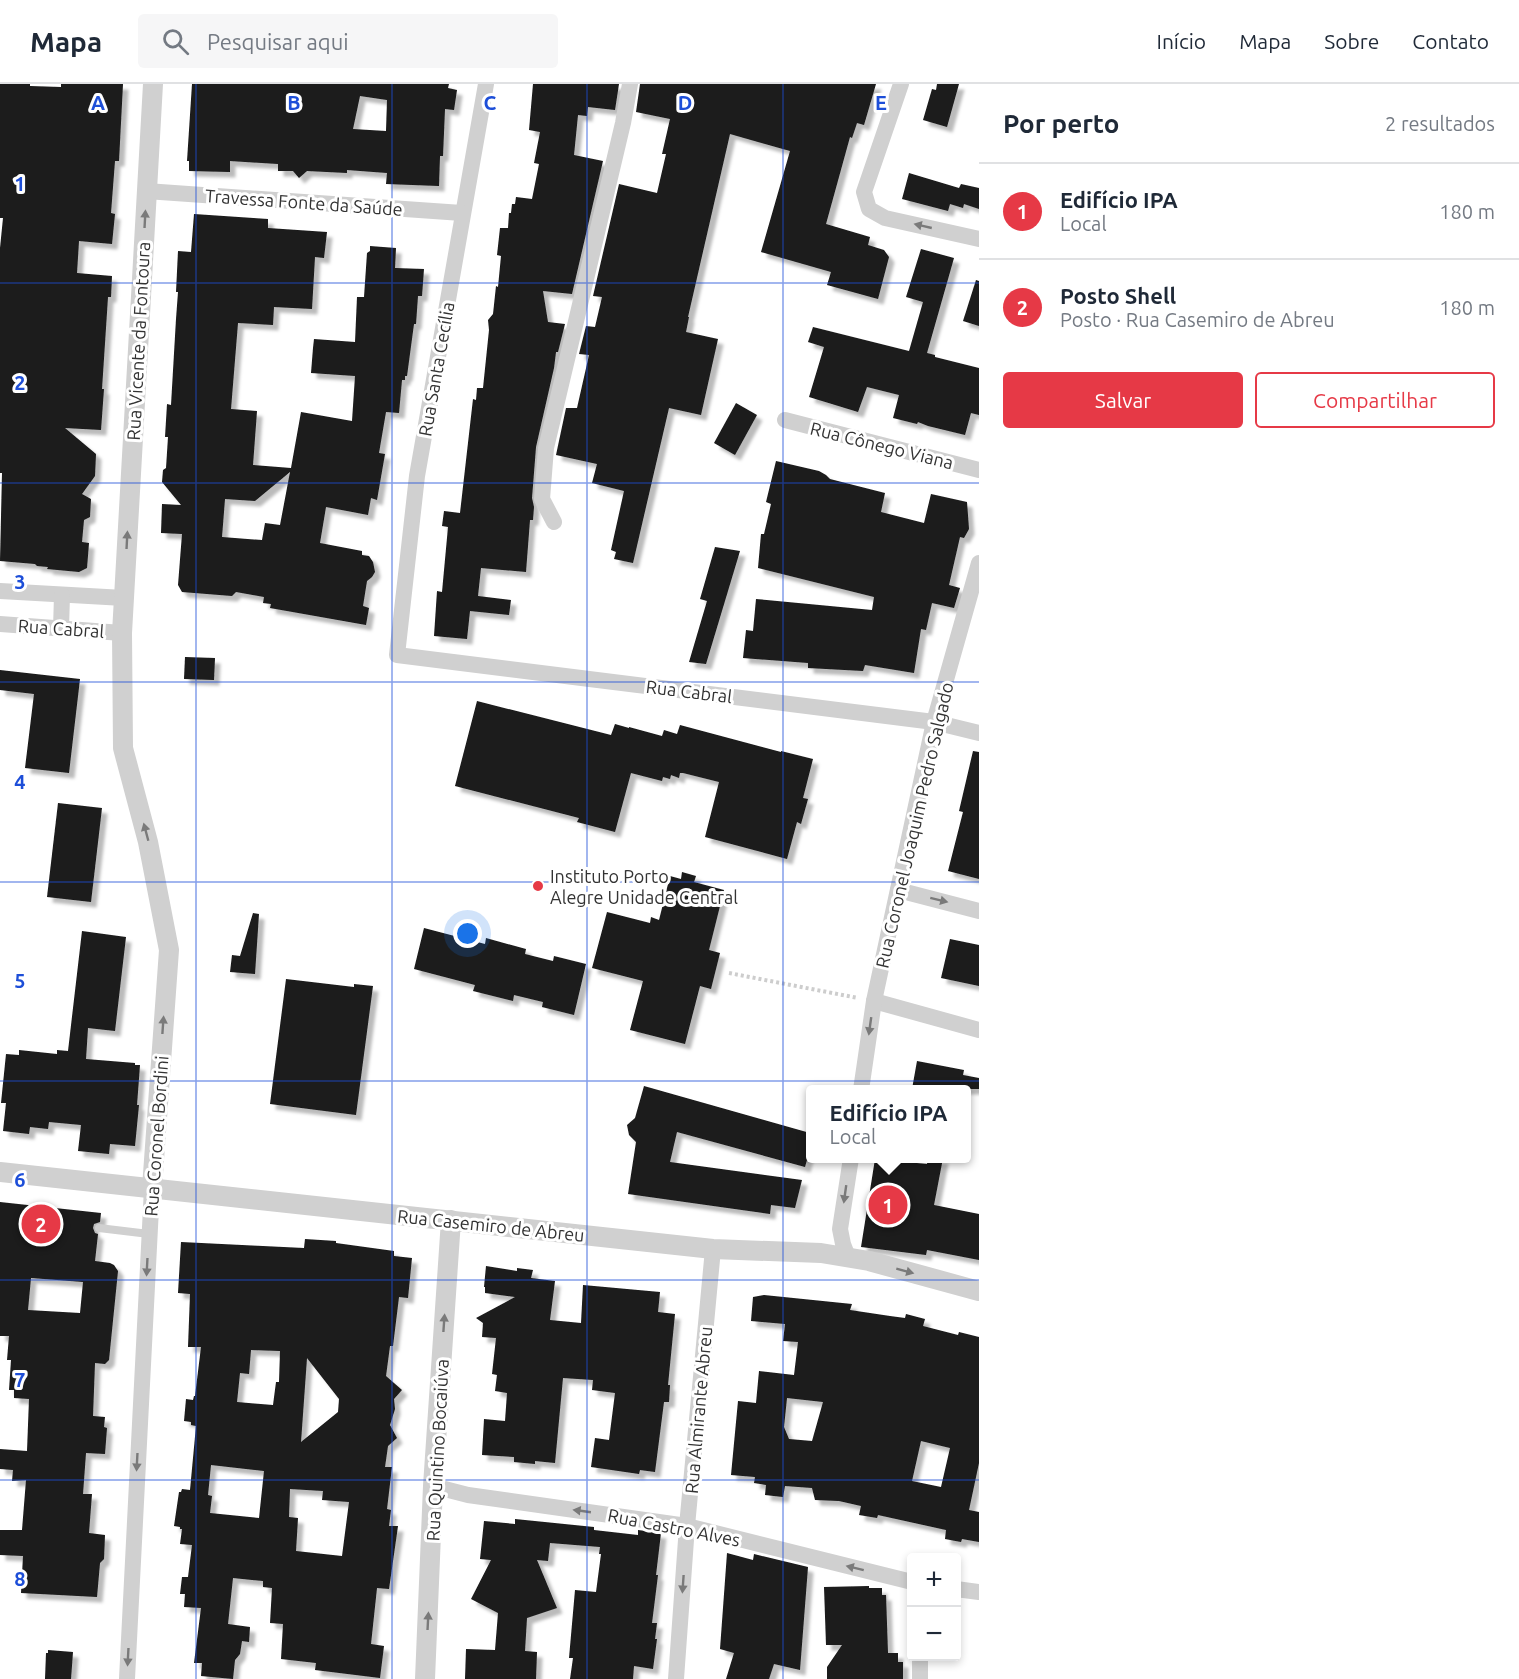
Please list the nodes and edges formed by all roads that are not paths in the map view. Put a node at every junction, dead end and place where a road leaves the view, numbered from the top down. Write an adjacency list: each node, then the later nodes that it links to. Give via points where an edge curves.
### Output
1 (153, 84): 5 (street, Rua Vicente da Fontoura)
2 (486, 84): 6 (street, Rua Santa Cecília)
3 (630, 84): 10 (street, via 546,447 542,499)
4 (901, 84): 7 (street, one-way to 4, via 885,218 868,209 864,192)
5 (146, 191): 6 (street, Travessa Fonte da Saúde); 14 (street, Rua Vicente da Fontoura, one-way to 5)
6 (462, 213): 18 (street, Rua Santa Cecília, via 417,476)
7 (979, 239)
8 (785, 420): 9 (street, Rua Cônego Viana)
9 (979, 470)
10 (554, 522)
11 (979, 563): 19 (street, Rua Coronel Joaquim Pedro Salgado)
12 (0, 591): 13 (street, Rua Cabral)
13 (62, 595): 14 (street, Rua Cabral); 16 (street)
14 (124, 598): 17 (street, Rua Coronel Bordini)
15 (0, 624): 16 (street, Rua Cabral)
16 (61, 629): 17 (street, Rua Cabral)
17 (122, 633): 28 (street, Rua Coronel Bordini, one-way to 17, via 169,950 148,842 123,748)
18 (397, 655): 19 (street, Rua Cabral)
19 (934, 722): 20 (street, Rua Cabral); 21 (street, Rua Coronel Joaquim Pedro Salgado)
20 (979, 733)
21 (898, 890): 22 (street, one-way to 22); 23 (street, Rua Coronel Joaquim Pedro Salgado)
22 (979, 911)
23 (874, 1001): 24 (street); 25 (street, Rua Coronel Joaquim Pedro Salgado, one-way to 25)
24 (979, 1030)
25 (862, 1085)
26 (850, 1163): 31 (street, one-way to 31)
27 (0, 1172): 28 (street, Rua Casemiro de Abreu)
28 (152, 1188): 29 (street, Rua Casemiro de Abreu); 32 (street, Rua Coronel Bordini)
29 (451, 1220): 33 (street, Rua Casemiro de Abreu); 37 (street, Rua Quintino Bocaiúva, one-way to 29)
30 (99, 1228): 32 (lane)
31 (840, 1228): 34 (street); 35 (street)
32 (149, 1234): 43 (street, Rua Coronel Bordini, one-way to 43)
33 (713, 1249): 34 (street, Rua Casemiro de Abreu); 38 (street, Rua Almirante Abreu)
34 (821, 1253): 35 (street, Rua Casemiro de Abreu)
35 (848, 1257): 36 (street, Rua Casemiro de Abreu, one-way to 36)
36 (979, 1291)
37 (433, 1486): 38 (street, Rua Castro Alves, one-way to 37, via 468,1495); 44 (street, Rua Quintino Bocaiúva, one-way to 37)
38 (687, 1526): 39 (street, Rua Castro Alves, one-way to 38); 45 (street, Rua Almirante Abreu, one-way to 45)
39 (907, 1581)
40 (961, 1590): 41 (street)
41 (979, 1592)
42 (920, 1661): 46 (street)
43 (127, 1679)
44 (425, 1679)
45 (676, 1679)
46 (920, 1679)

